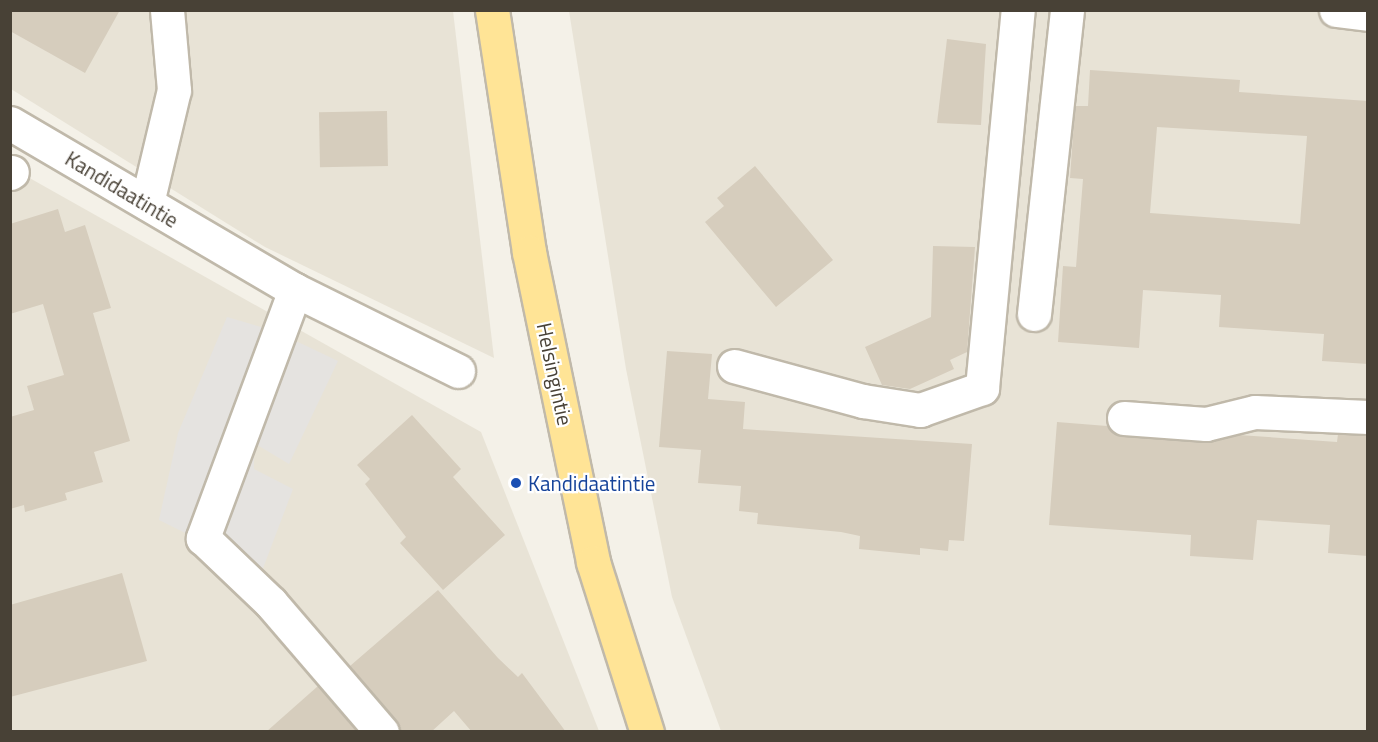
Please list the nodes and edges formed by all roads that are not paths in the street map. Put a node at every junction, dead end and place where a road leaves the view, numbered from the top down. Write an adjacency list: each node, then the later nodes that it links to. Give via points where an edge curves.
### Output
1 (167, 10): 8 (street, via 174,90)
2 (492, 10): 16 (main road, Helsingintie, via 529,252 592,562)
3 (1018, 10): 11 (street, via 982,388 920,410 863,401)
4 (1067, 10): 10 (street)
5 (1336, 10): 6 (street)
6 (1368, 14)
7 (10, 123): 8 (street, Kandidaatintie)
8 (147, 203): 9 (street, Kandidaatintie)
9 (295, 290): 12 (street, Kandidaatintie); 15 (street, via 275,332 203,538 271,603)
10 (1035, 314)
11 (734, 366)
12 (458, 371)
13 (1368, 417): 14 (street, via 1255,412 1206,424)
14 (1124, 418)
15 (382, 732)
16 (647, 732)

